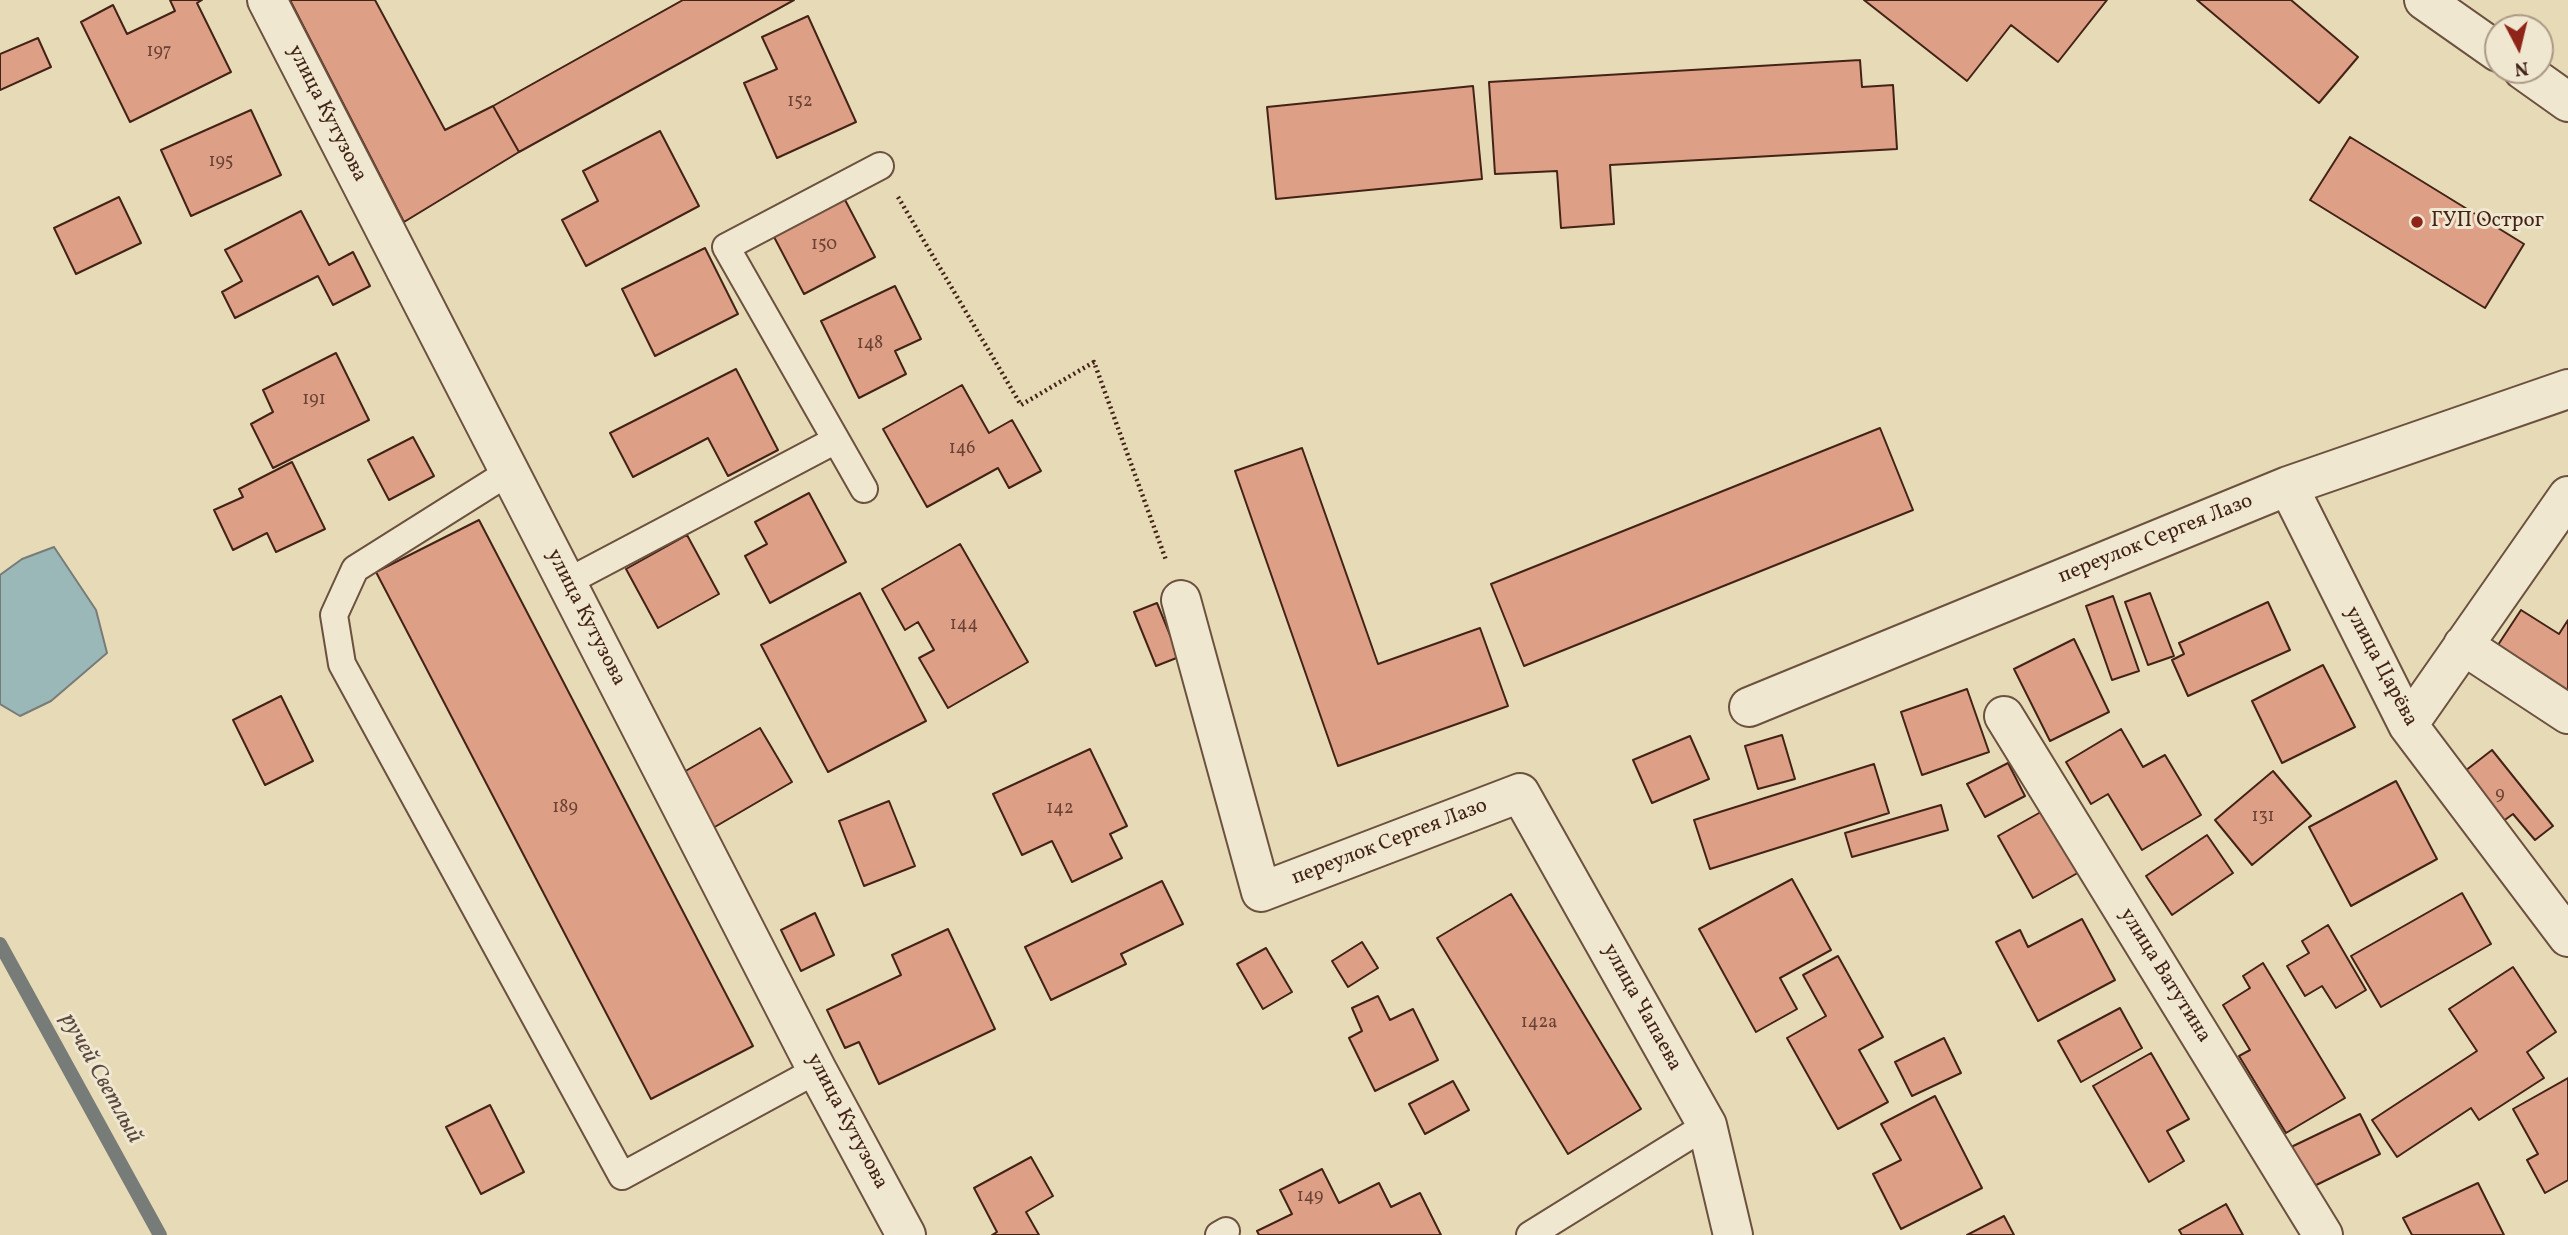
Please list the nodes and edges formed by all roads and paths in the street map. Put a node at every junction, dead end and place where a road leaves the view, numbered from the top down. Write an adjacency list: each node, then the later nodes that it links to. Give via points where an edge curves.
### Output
1 (267, 0): 9 (street, улица Кутузова)
2 (2424, 0): 3 (street)
3 (2484, 42)
4 (2543, 84): 5 (street)
5 (2568, 102)
6 (880, 166): 8 (lane, via 726,247); 14 (path, via 1021,405 1094,362)
7 (2568, 389): 10 (street, переулок Сергея Лазо)
8 (836, 440): 11 (lane); 13 (lane)
9 (509, 472): 13 (street, улица Кутузова); 22 (lane, via 355,569 334,615 342,664 622,1176)
10 (2288, 486): 16 (street, переулок Сергея Лазо); 19 (street, улица Царёва)
11 (864, 489)
12 (2568, 496): 15 (street)
13 (568, 582): 22 (street, улица Кутузова)
14 (1181, 600): 20 (street, переулок Сергея Лазо, via 1261,892)
15 (2463, 645): 17 (street); 19 (street)
16 (1749, 707)
17 (2568, 714)
18 (2004, 716): 27 (street, улица Ватутина)
19 (2407, 725): 21 (street, улица Царёва)
20 (1520, 793): 23 (street, улица Чапаева)
21 (2568, 937)
22 (817, 1070): 24 (street, улица Кутузова)
23 (1707, 1125): 25 (lane); 26 (street, улица Чапаева)
24 (906, 1235)
25 (1530, 1235)
26 (1733, 1235)
27 (2323, 1235)

